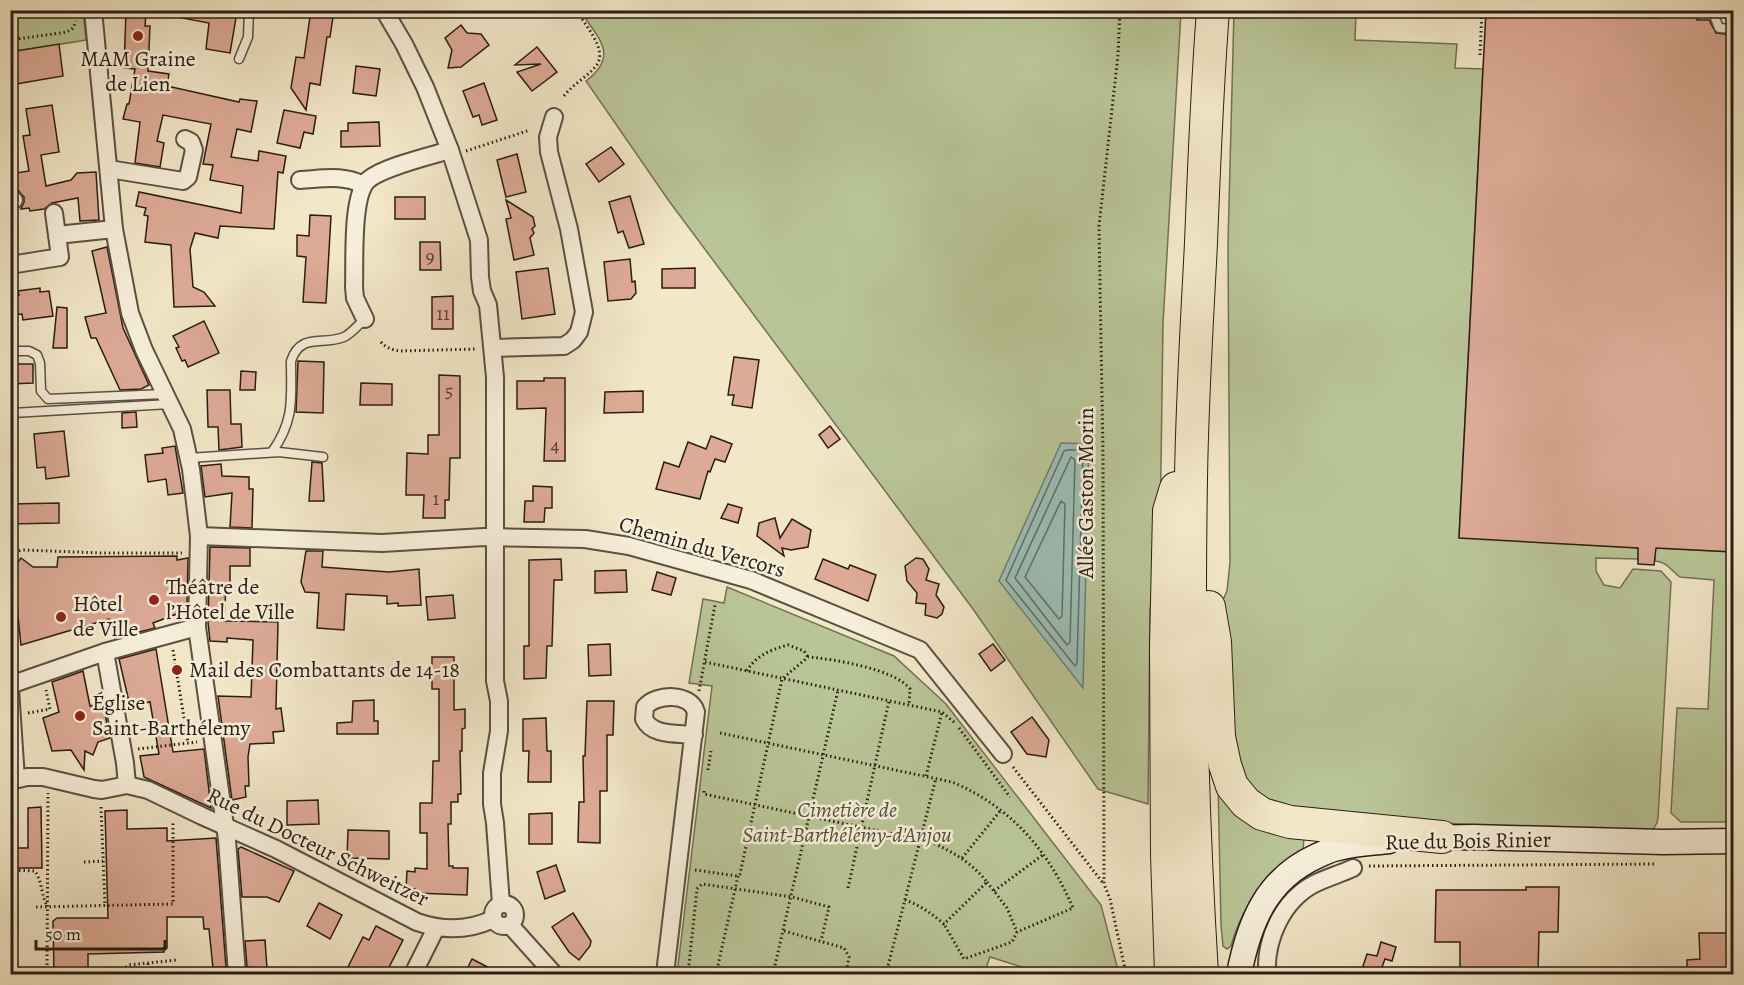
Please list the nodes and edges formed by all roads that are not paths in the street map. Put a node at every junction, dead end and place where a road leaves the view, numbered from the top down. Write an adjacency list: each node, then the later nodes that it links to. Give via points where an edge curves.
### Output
1 (93, 10): 12 (street)
2 (249, 10): 8 (lane, via 248,37)
3 (384, 10): 11 (street, via 415,67)
4 (1192, 10): 28 (highway, via 1181,215)
5 (1213, 10): 18 (highway)
6 (1712, 10): 7 (lane, via 1719,28)
7 (1734, 29)
8 (239, 59)
9 (554, 117): 21 (street, via 548,137 549,152 577,268 583,322 573,340 564,346)
10 (185, 139): 12 (street, via 192,142 194,150 188,177 183,181)
11 (451, 152): 14 (street, via 377,174); 21 (street, via 479,240 480,277 488,305)
12 (109, 169): 16 (street)
13 (300, 180): 14 (street, via 344,178)
14 (363, 185): 20 (street, via 357,202 354,287)
15 (54, 213): 17 (street)
16 (114, 229): 17 (street); 23 (street, via 130,313)
17 (57, 235): 19 (street, via 60,257)
18 (1200, 245): 31 (highway, via 1206,285); 51 (highway, via 1191,481 1191,682)
19 (10, 265)
20 (365, 319): 25 (lane, via 345,337 308,341 294,354 289,421)
21 (487, 349): 29 (street)
22 (10, 351): 23 (lane, via 37,355 41,391 48,399)
23 (167, 399): 24 (lane); 27 (street)
24 (12, 413)
25 (272, 452): 26 (lane); 27 (lane)
26 (323, 457)
27 (189, 458): 30 (street)
28 (1176, 488): 49 (highway, via 1168,511 1166,648); 50 (highway, via 1183,841)
29 (495, 537): 30 (street, Chemin du Vercors, via 382,543); 36 (street, Chemin du Vercors, via 585,539 629,546 751,580 920,650); 43 (street, via 499,731 492,804)
30 (199, 544): 32 (street)
31 (1209, 607): 40 (highway, via 1224,765 1232,786 1246,803 1262,814 1290,822); 52 (highway, via 1207,781)
32 (197, 627): 33 (street); 39 (street)
33 (105, 652): 34 (street); 38 (street)
34 (10, 687): 37 (street)
35 (694, 735): 48 (street)
36 (1003, 754)
37 (13, 780): 38 (street, via 43,777 102,790)
38 (127, 785): 39 (street, Rue du Docteur Schweitzer, via 148,790)
39 (225, 826): 44 (street, Rue du Docteur Schweitzer, via 409,919); 45 (street)
40 (1442, 837): 41 (street, Rue du Bois Rinier); 53 (street, Rue du Bois Rinier, via 1336,848 1290,872 1270,891 1255,917)
41 (1734, 841)
42 (1353, 868): 54 (street, via 1312,885 1288,905 1273,933)
43 (497, 912): 44 (street, Rue du Docteur Schweitzer, via 471,928); 47 (street, via 501,926 510,924)
44 (436, 928): 46 (street)
45 (237, 975)
46 (413, 975)
47 (554, 975)
48 (665, 975)
49 (1171, 975)
50 (1190, 975)
51 (1202, 975)
52 (1216, 975)
53 (1239, 975)
54 (1267, 975)

